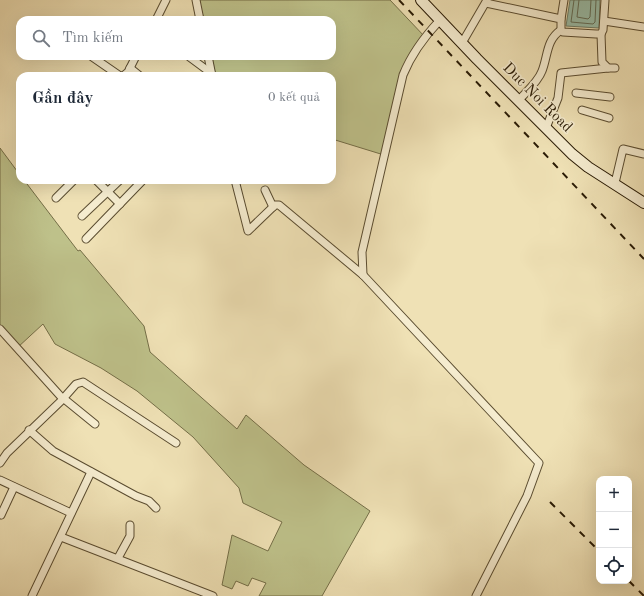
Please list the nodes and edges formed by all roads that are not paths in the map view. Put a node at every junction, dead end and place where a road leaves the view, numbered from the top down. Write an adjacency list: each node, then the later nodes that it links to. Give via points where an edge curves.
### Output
1 (166, 0): 7 (street)
2 (196, 0): 8 (street)
3 (421, 0): 10 (street, Duc Noi Road)
4 (564, 0): 9 (street)
5 (605, 0): 11 (street)
6 (487, 2): 9 (street); 15 (street)
7 (158, 16)
8 (199, 16)
9 (561, 19): 13 (street)
10 (440, 20): 15 (street, Duc Noi Road); 47 (street, via 407,64 403,75 362,252)
11 (604, 21): 12 (street); 14 (street)
12 (644, 27)
13 (561, 30): 14 (street, via 566,33); 28 (street, via 551,41 539,77)
14 (601, 34): 31 (street, via 602,62 611,68 561,73 558,98)
15 (462, 43): 28 (street, Duc Noi Road)
16 (97, 60): 21 (street)
17 (134, 60): 20 (street)
18 (193, 60): 24 (street)
19 (209, 60): 25 (street)
20 (130, 68): 22 (street); 23 (street)
21 (116, 72)
22 (126, 72)
23 (135, 72)
24 (208, 72)
25 (211, 72)
26 (576, 93): 27 (street)
27 (610, 97)
28 (518, 100): 31 (street, Duc Noi Road)
29 (582, 110): 30 (street)
30 (609, 118)
31 (546, 128): 33 (street, Duc Noi Road, via 588,168)
32 (644, 154): 33 (street, via 623,149)
33 (614, 183): 42 (street, Duc Noi Road)
34 (70, 184): 41 (street)
35 (100, 184): 40 (street)
36 (116, 184): 40 (street)
37 (139, 184): 43 (street)
38 (236, 184): 44 (street, via 248,231)
39 (265, 190): 44 (street)
40 (108, 191): 43 (street); 45 (street)
41 (56, 198)
42 (644, 203)
43 (120, 204): 46 (street)
44 (273, 207): 47 (street, via 279,205)
45 (82, 216)
46 (86, 239)
47 (363, 275): 65 (street, via 539,463 527,496)
48 (0, 329): 49 (street)
49 (63, 398): 50 (street); 51 (street); 52 (street, via 76,384 83,382)
50 (95, 424)
51 (29, 430): 53 (street); 54 (street, via 53,451)
52 (176, 442)
53 (0, 463)
54 (91, 472): 57 (street, via 149,501); 58 (street)
55 (0, 480): 56 (street)
56 (14, 487): 58 (street); 59 (street)
57 (156, 508)
58 (71, 513): 61 (street)
59 (1, 515)
60 (130, 525): 62 (street, via 130,536)
61 (61, 537): 62 (street); 63 (street)
62 (118, 558): 64 (street)
63 (32, 596)
64 (214, 596)
65 (476, 596)

